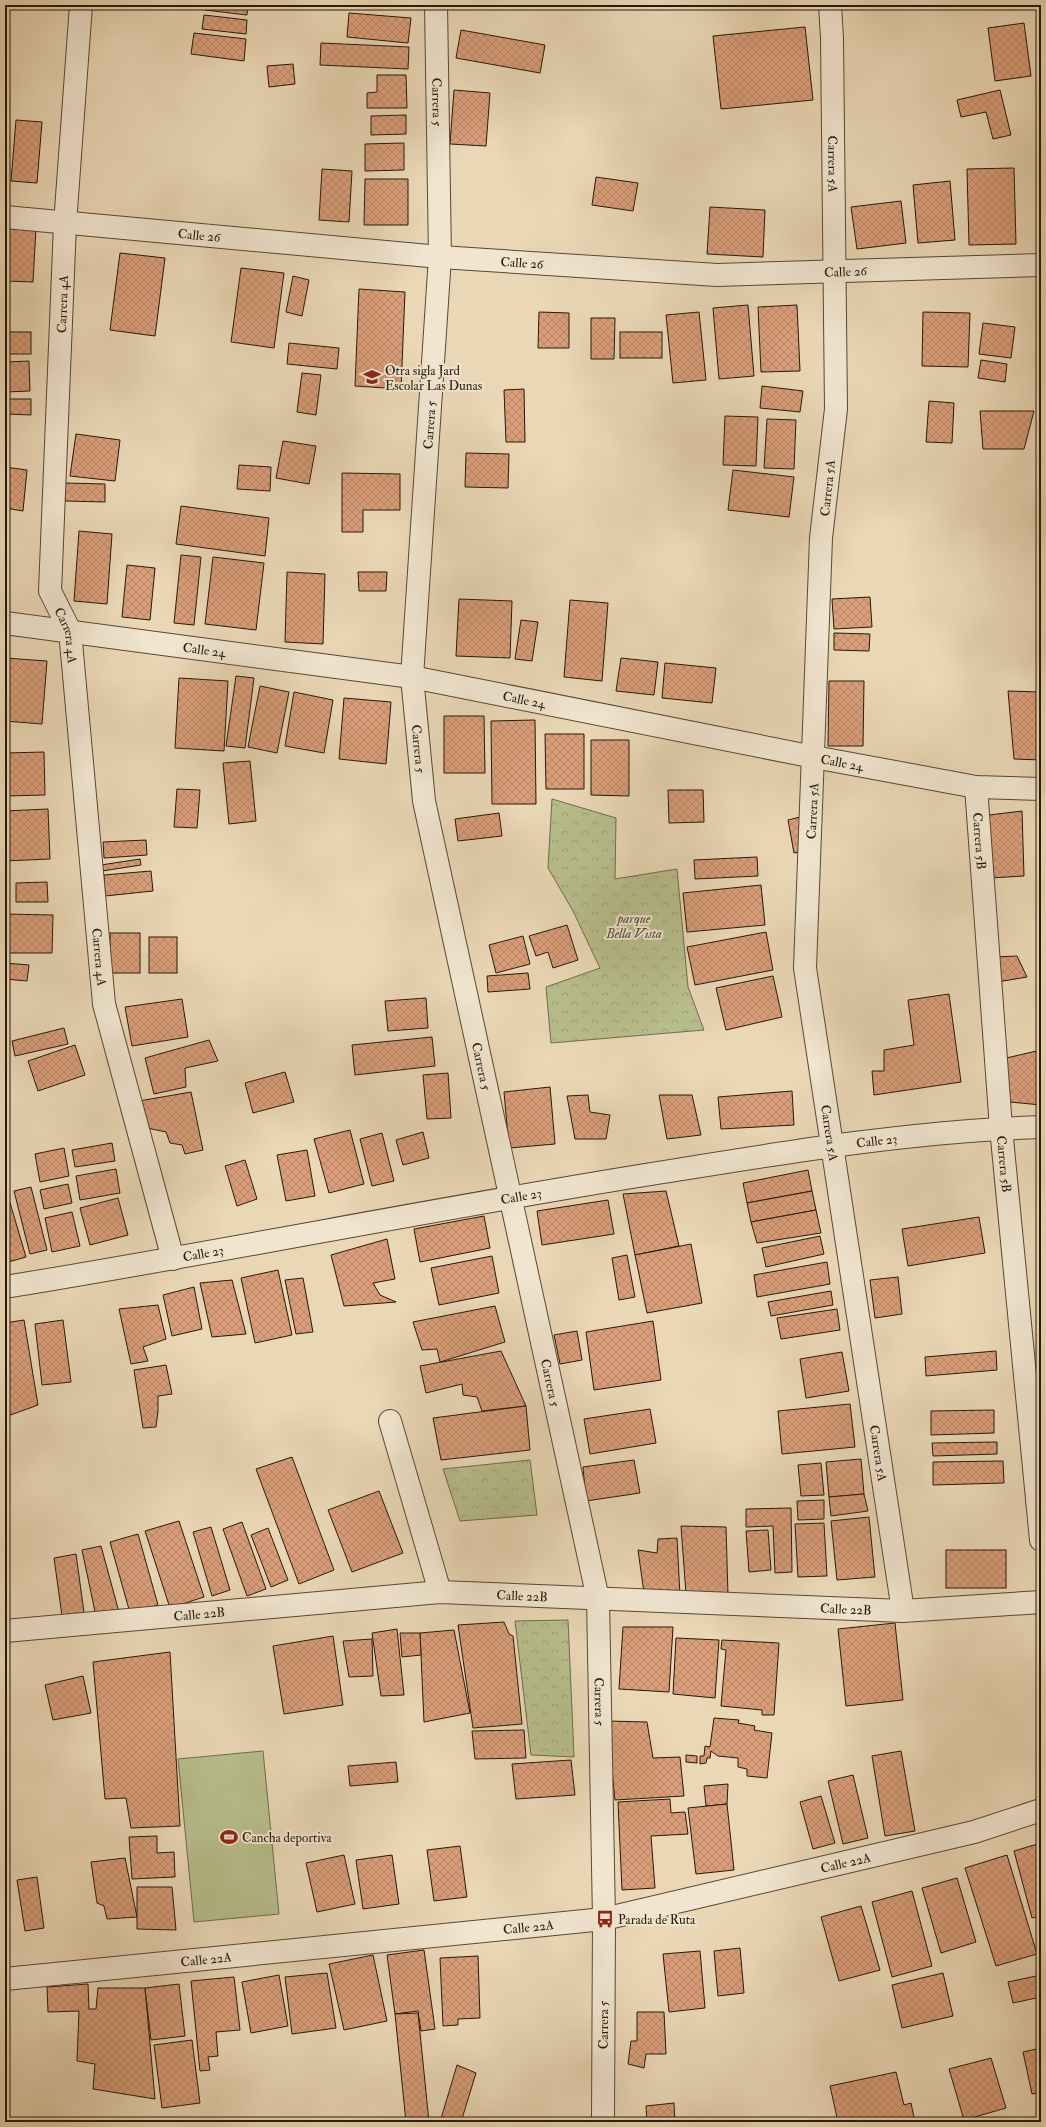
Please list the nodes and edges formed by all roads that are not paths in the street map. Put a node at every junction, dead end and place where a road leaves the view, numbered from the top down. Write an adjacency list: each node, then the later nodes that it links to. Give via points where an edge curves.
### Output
1 (81, 5): 5 (street, Carrera 4A)
2 (436, 5): 6 (street, Carrera 5)
3 (830, 5): 8 (street, Carrera 5A)
4 (5, 217): 5 (street, Calle 26)
5 (65, 224): 6 (street, Calle 26); 10 (street, Carrera 4A, via 50,590)
6 (440, 257): 8 (street, Calle 26, via 716,275); 11 (street, Carrera 5)
7 (1041, 265): 8 (street, Calle 26)
8 (835, 272): 12 (street, Carrera 5A, via 836,409 821,538)
9 (5, 623): 10 (street, Calle 24)
10 (70, 631): 11 (street, Calle 24); 19 (street, Carrera 4A, via 104,1004)
11 (412, 676): 12 (street, Calle 24); 18 (street, Carrera 5, via 424,801)
12 (814, 757): 13 (street, Calle 24); 17 (street, Carrera 5A, via 804,968)
13 (976, 786): 14 (street, Calle 24); 16 (street, Carrera 5B)
14 (1041, 788)
15 (1041, 1127): 16 (street, Calle 23)
16 (1001, 1128): 17 (street, Calle 23); 22 (street, Carrera 5B)
17 (831, 1145): 18 (street, Calle 23); 26 (street, Carrera 5A)
18 (511, 1196): 19 (street, Calle 23); 24 (street, Carrera 5)
19 (173, 1259): 20 (street, Calle 23)
20 (5, 1287)
21 (390, 1421): 23 (street)
22 (1041, 1540)
23 (440, 1592): 24 (street, Calle 22B); 27 (street, Calle 22B)
24 (598, 1598): 26 (street, Calle 22B); 29 (street, Carrera 5)
25 (1041, 1602): 26 (street, Calle 22B)
26 (903, 1611)
27 (5, 1631)
28 (1041, 1810): 29 (street, Calle 22A, via 974,1832)
29 (604, 1919): 30 (street, Calle 22A); 31 (street, Carrera 5)
30 (5, 1979)
31 (603, 2122)

